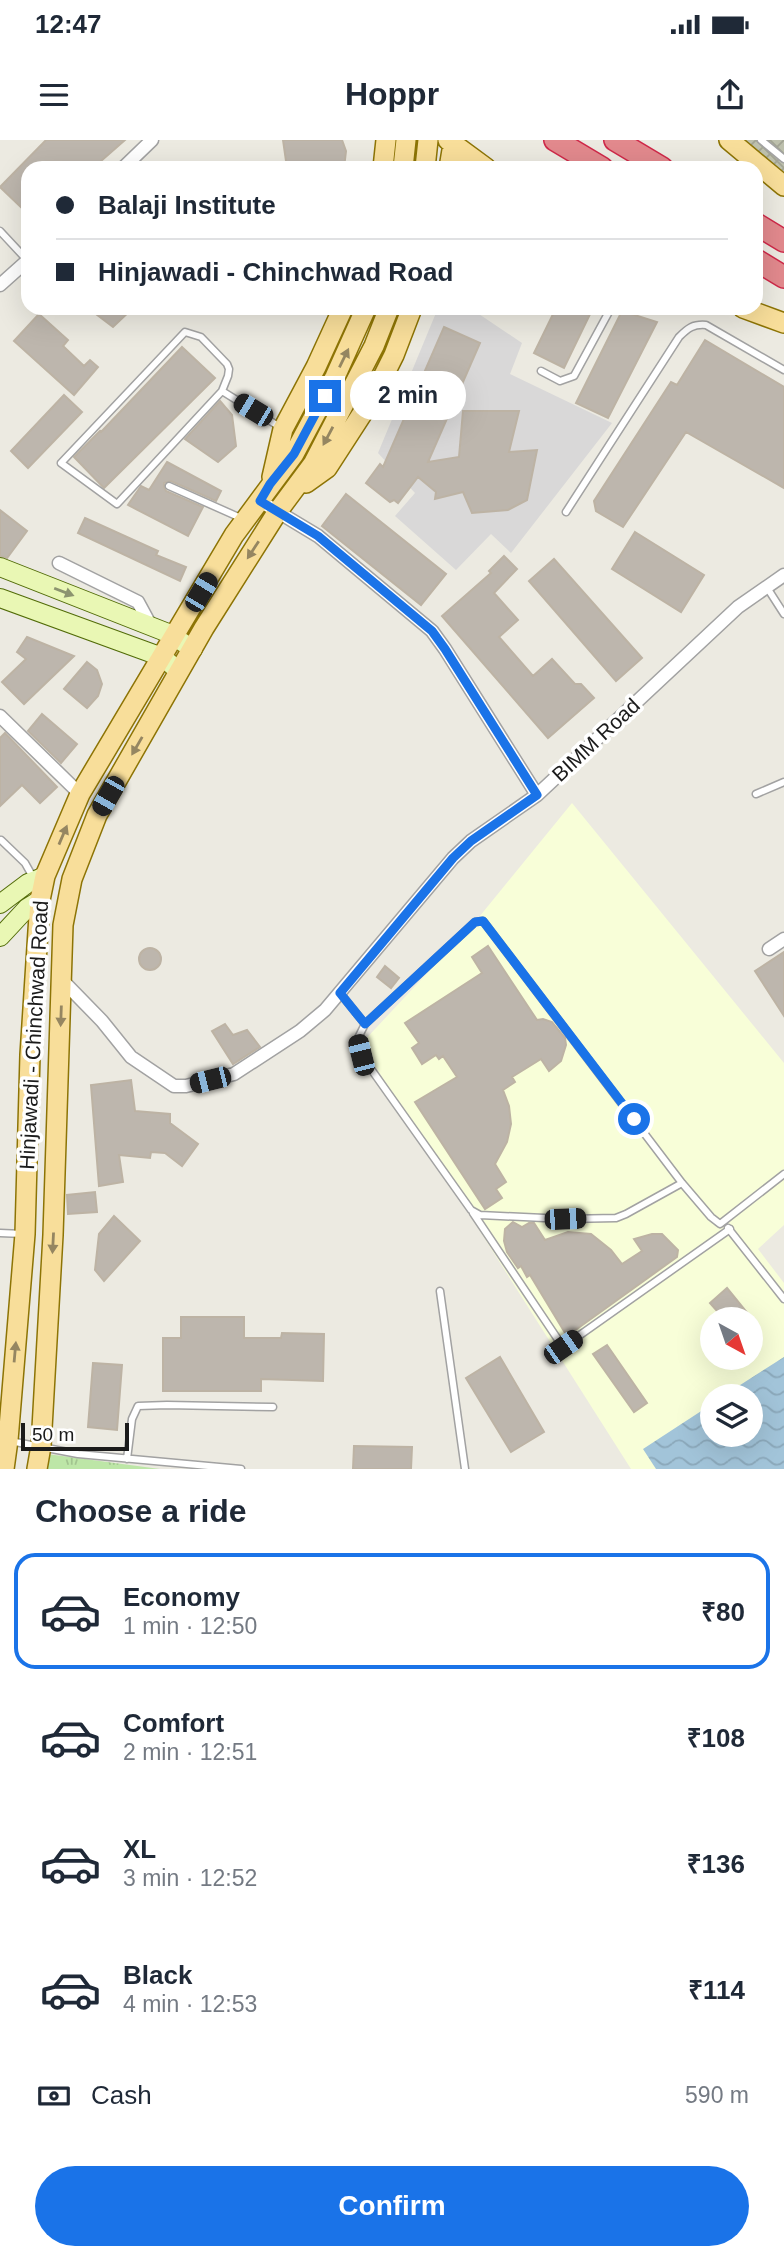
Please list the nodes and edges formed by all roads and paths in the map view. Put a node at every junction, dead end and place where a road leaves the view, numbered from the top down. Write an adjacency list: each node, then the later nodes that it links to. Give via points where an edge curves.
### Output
1 (152, 140): 11 (street)
2 (386, 140): 12 (main road)
3 (406, 140): 13 (main road)
4 (428, 140): 14 (main road)
5 (555, 140): 17 (highway)
6 (615, 140): 18 (highway)
7 (729, 140): 19 (main road)
8 (761, 140): 10 (lane)
9 (451, 142): 15 (main road); 16 (main road)
10 (784, 159)
11 (130, 161)
12 (384, 161)
13 (404, 161)
14 (426, 161)
15 (450, 161)
16 (477, 161)
17 (590, 161)
18 (650, 161)
19 (754, 161)
20 (763, 168): 21 (main road)
21 (784, 186)
22 (763, 228): 24 (highway)
23 (0, 231): 25 (lane)
24 (784, 241)
25 (21, 253)
26 (763, 264): 28 (highway)
27 (21, 266): 29 (street)
28 (784, 277)
29 (0, 285)
30 (340, 315): 40 (main road)
31 (363, 315): 43 (main road, Hinjawadi - Chinchwad Road, one-way to 31, via 294,454)
32 (386, 315): 42 (main road, Hinjawadi - Chinchwad Road, one-way to 42, via 354,387)
33 (409, 315): 42 (main road, via 373,397 327,468)
34 (607, 315): 38 (lane, via 574,376 560,381)
35 (762, 315): 36 (main road)
36 (784, 323)
37 (784, 370): 45 (lane, via 706,325 688,328)
38 (541, 371)
39 (222, 391): 39 (lane, via 117,504 61,463 185,332 201,337 227,364); 40 (lane)
40 (283, 429): 43 (main road)
41 (169, 486): 46 (lane)
42 (295, 491): 43 (main road); 44 (main road, Hinjawadi - Chinchwad Road)
43 (265, 493): 44 (street); 46 (main road, Hinjawadi - Chinchwad Road)
44 (278, 511): 55 (main road, Hinjawadi - Chinchwad Road, one-way to 55); 62 (street, via 318,536 432,631)
45 (566, 512)
46 (245, 520): 54 (main road, Hinjawadi - Chinchwad Road)
47 (60, 563): 53 (street, via 138,602)
48 (0, 568): 53 (street, one-way to 53)
49 (784, 575): 50 (street, BIMM Road)
50 (766, 586): 52 (lane); 62 (street, BIMM Road)
51 (0, 598): 56 (street)
52 (784, 614)
53 (151, 626): 54 (street)
54 (175, 636): 55 (street); 56 (main road, Hinjawadi - Chinchwad Road)
55 (192, 649): 57 (main road, Hinjawadi - Chinchwad Road)
56 (162, 657): 57 (street); 60 (main road, Hinjawadi - Chinchwad Road)
57 (179, 671): 70 (main road, Hinjawadi - Chinchwad Road, one-way to 70, via 97,815 72,879 63,925)
58 (0, 716): 60 (street)
59 (784, 782): 61 (lane)
60 (80, 794): 64 (main road, Hinjawadi - Chinchwad Road, one-way to 60)
61 (756, 794)
62 (537, 795): 71 (street, BIMM Road, via 453,858)
63 (1, 840): 64 (lane)
64 (40, 878): 65 (main road, Hinjawadi - Chinchwad Road); 66 (street)
65 (40, 900): 67 (street); 79 (main road, Hinjawadi - Chinchwad Road)
66 (1, 901)
67 (0, 936)
68 (784, 939): 69 (street)
69 (769, 949)
70 (62, 980): 71 (street, BIMM Road, via 131,1057 174,1086 234,1074 300,1031); 84 (main road, Hinjawadi - Chinchwad Road, one-way to 84)
71 (340, 993): 72 (lane)
72 (365, 1024): 74 (lane, via 475,922 483,921); 75 (lane, via 357,1040 361,1055)
73 (784, 1174): 76 (lane)
74 (682, 1183): 75 (lane, via 616,1217 480,1215); 76 (lane)
75 (468, 1205): 77 (lane, via 563,1347)
76 (720, 1224): 77 (lane)
77 (730, 1229): 81 (lane)
78 (0, 1233): 79 (lane)
79 (25, 1234): 83 (main road, Hinjawadi - Chinchwad Road, one-way to 79)
80 (440, 1291): 89 (lane)
81 (784, 1299)
82 (273, 1407): 85 (lane, via 138,1406)
83 (8, 1440): 84 (lane); 86 (main road, Hinjawadi - Chinchwad Road)
84 (41, 1446): 85 (lane); 87 (main road, Hinjawadi - Chinchwad Road)
85 (127, 1459): 88 (lane)
86 (4, 1469)
87 (37, 1469)
88 (241, 1469)
89 (465, 1469)

